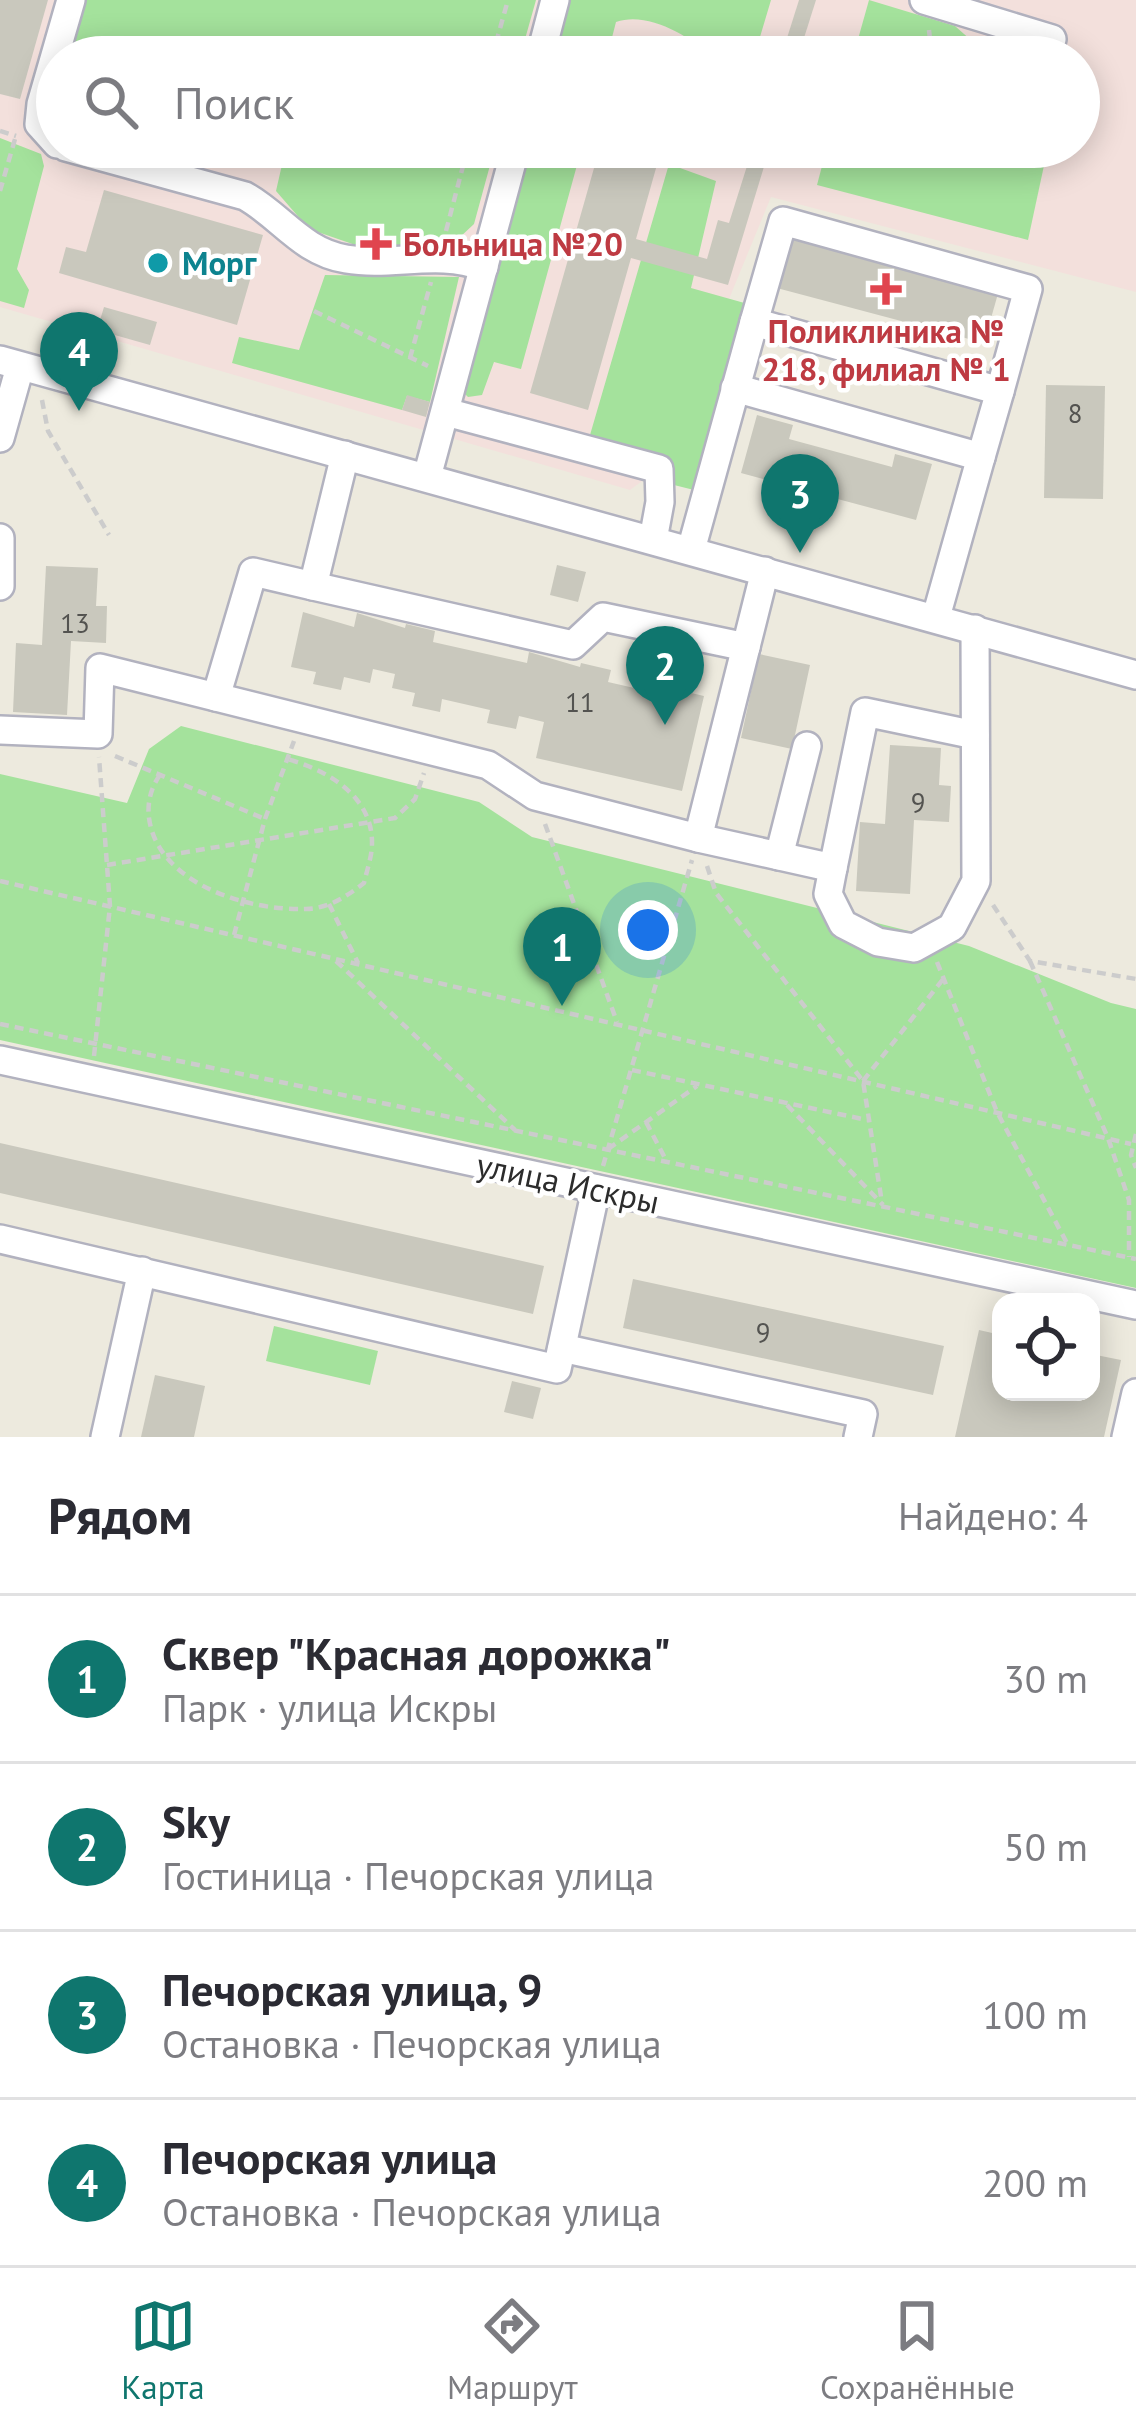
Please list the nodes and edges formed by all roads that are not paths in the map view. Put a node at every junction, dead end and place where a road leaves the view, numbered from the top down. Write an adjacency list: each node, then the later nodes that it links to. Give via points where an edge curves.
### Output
1 (71, 0): 4 (street)
2 (555, 0): 5 (street)
3 (938, 2): 6 (street)
4 (61, 36)
5 (546, 36)
6 (1043, 36)
7 (143, 168): 9 (street, via 245,196 324,254 451,258)
8 (510, 168): 9 (street)
9 (484, 267): 14 (street)
10 (754, 322): 12 (street); 13 (street); 13 (street, via 783,220 1028,289)
11 (10, 363): 15 (street); 16 (street)
12 (736, 388): 17 (street); 21 (street)
13 (1000, 391): 17 (street)
14 (446, 412): 18 (street); 20 (street, via 659,469)
15 (0, 438)
16 (345, 455): 18 (street); 24 (street)
17 (981, 457): 25 (street)
18 (427, 477): 20 (street)
19 (0, 538): 23 (street)
20 (653, 540): 21 (street)
21 (691, 550): 22 (street)
22 (765, 571): 25 (street); 27 (street)
23 (0, 586)
24 (313, 586): 27 (street, via 574,645 603,617); 29 (street, via 253,572)
25 (935, 617): 26 (street)
26 (975, 629): 28 (street); 31 (street)
27 (746, 647): 33 (street)
28 (1136, 675)
29 (216, 697): 30 (street, via 100,668 98,734); 33 (street, via 488,765 535,796)
30 (0, 730)
31 (975, 735): 35 (street, via 865,712); 35 (street, via 976,880 952,927 914,948 878,942 843,924 828,894)
32 (808, 746): 34 (street)
33 (698, 838): 34 (street)
34 (779, 856): 35 (street)
35 (833, 868)
36 (0, 1060): 37 (street, улица Искры)
37 (596, 1189): 40 (street, улица Искры); 41 (street)
38 (0, 1238): 39 (street)
39 (142, 1271): 41 (street, via 557,1369); 43 (street)
40 (1136, 1305)
41 (562, 1348): 44 (street, via 863,1414)
42 (1136, 1393): 45 (street)
43 (105, 1437)
44 (858, 1437)
45 (1126, 1437)

